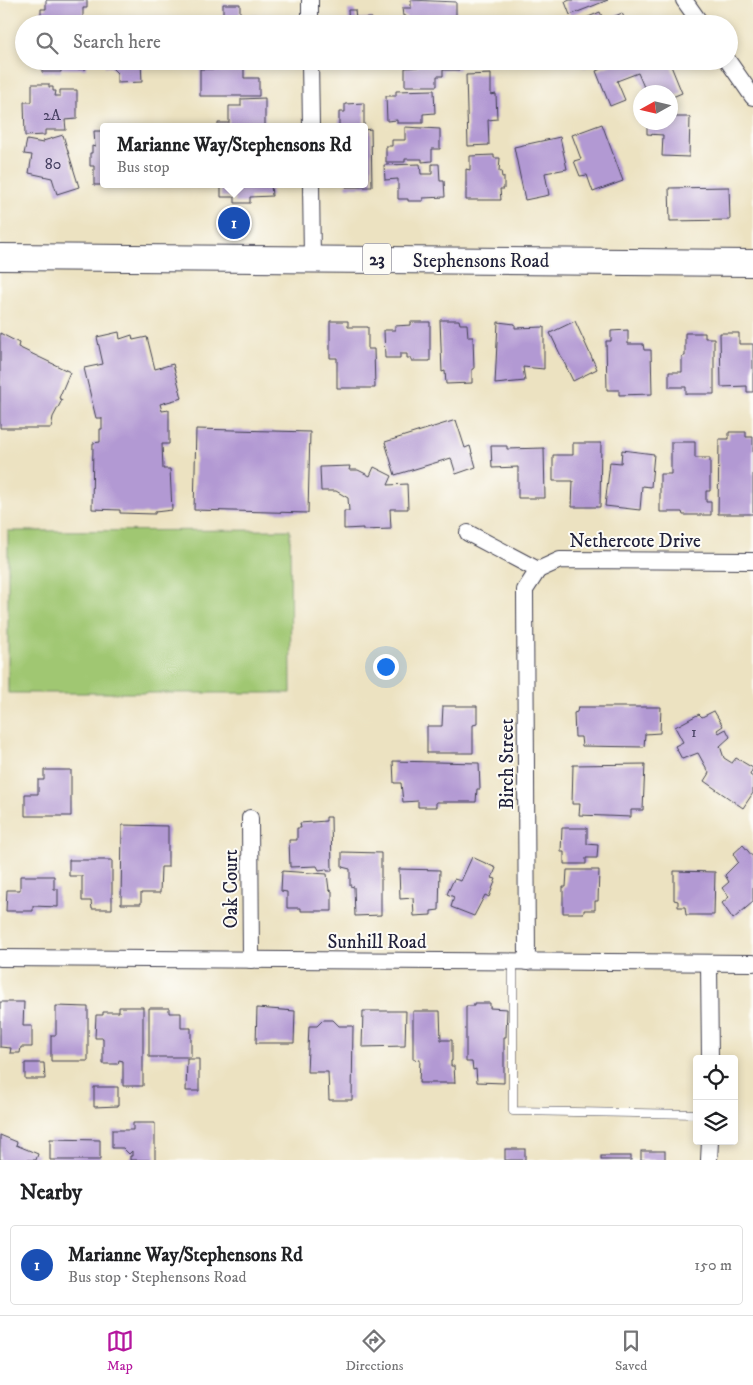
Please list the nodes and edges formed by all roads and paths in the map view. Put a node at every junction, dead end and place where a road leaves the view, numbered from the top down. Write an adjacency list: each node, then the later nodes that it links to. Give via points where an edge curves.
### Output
1 (310, 0): 3 (street)
2 (684, 0): 4 (street)
3 (310, 15)
4 (695, 15)
5 (310, 70): 8 (street)
6 (734, 70): 7 (street)
7 (753, 97)
8 (311, 123)
9 (311, 188): 11 (street)
10 (0, 257): 11 (main road, Stephensons Road / 23)
11 (312, 259): 12 (main road, Stephensons Road / 23)
12 (753, 262)
13 (468, 533): 15 (street)
14 (753, 561): 15 (street, Nethercote Drive, via 560,560)
15 (538, 570): 19 (street, Birch Street, via 525,590)
16 (250, 818): 18 (street, Oak Court)
17 (0, 958): 18 (street, Sunhill Road)
18 (251, 960): 19 (street, Sunhill Road)
19 (520, 962): 20 (street, Sunhill Road); 23 (lane, via 513,1110)
20 (709, 963): 21 (street, Sunhill Road); 22 (street)
21 (753, 963)
22 (710, 1055)
23 (693, 1114)
24 (710, 1145): 25 (street)
25 (709, 1160)

